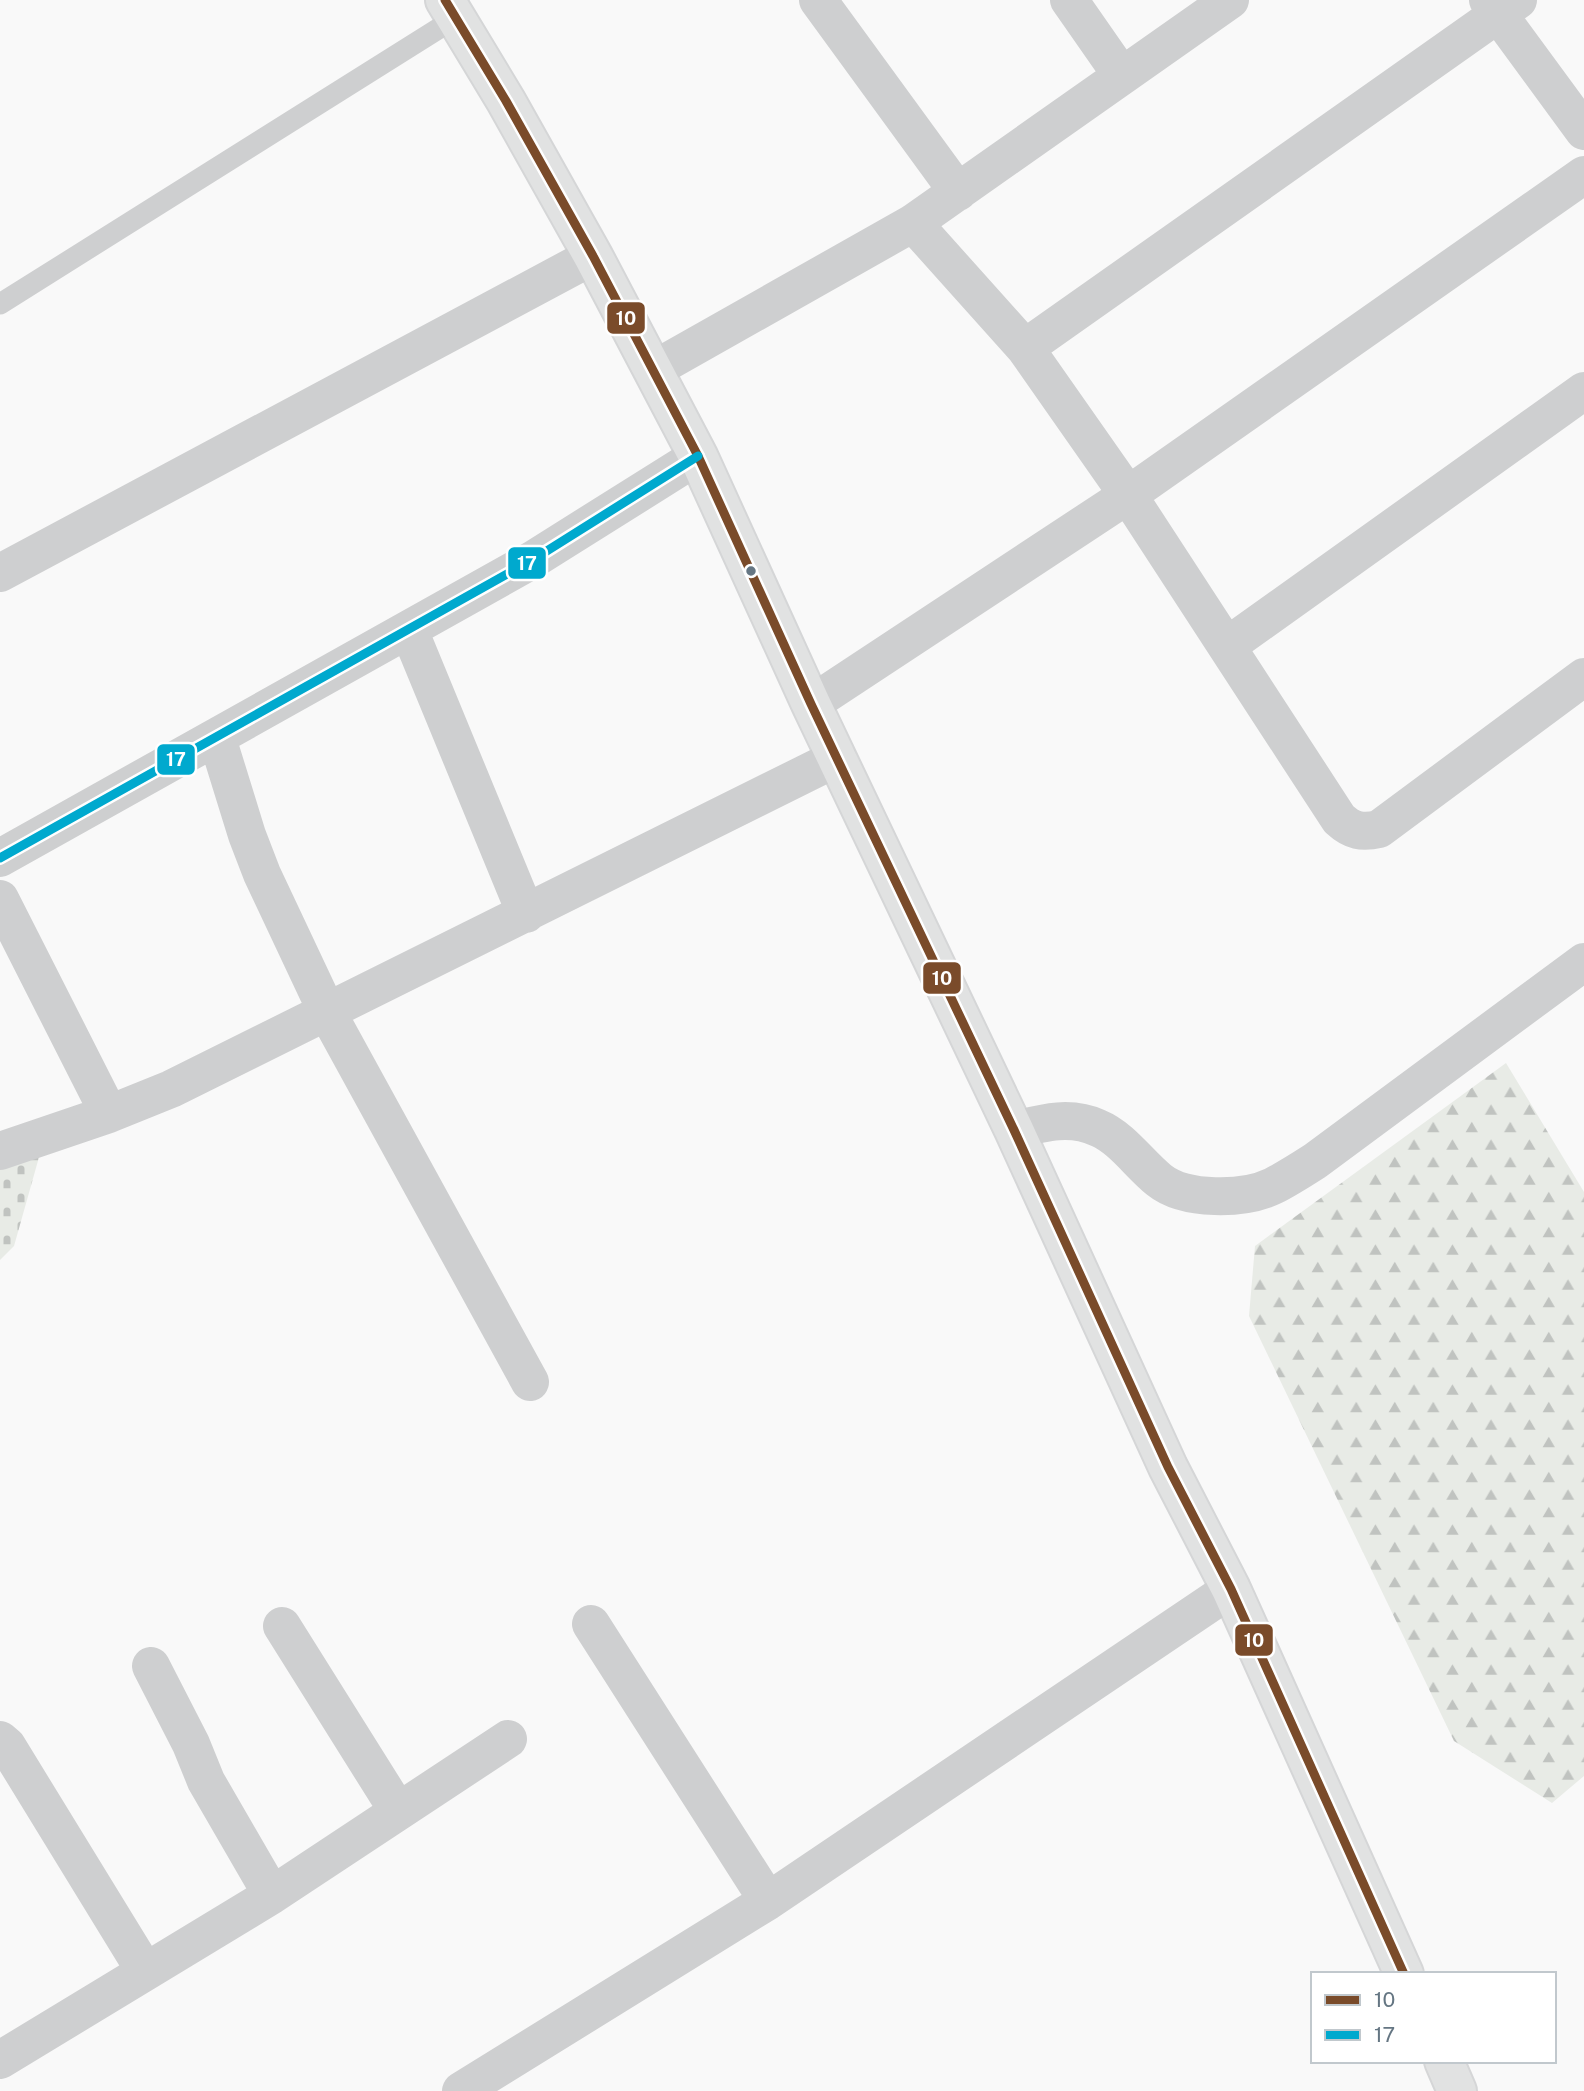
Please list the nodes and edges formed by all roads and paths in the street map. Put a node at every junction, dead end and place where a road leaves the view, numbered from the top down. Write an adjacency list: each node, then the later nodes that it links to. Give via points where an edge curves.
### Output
1 (818, 0): 9 (street)
2 (1069, 0): 6 (street)
3 (1230, 0): 6 (street)
4 (1501, 5): 7 (street); 13 (street)
5 (451, 8): 11 (main road); 12 (lane)
6 (1122, 76): 9 (street)
7 (1584, 131)
8 (1584, 175): 17 (street)
9 (958, 192): 10 (street)
10 (914, 223): 13 (street); 14 (street)
11 (593, 256): 14 (main road); 18 (street)
12 (0, 304)
13 (1026, 348): 17 (street)
14 (653, 370): 16 (main road)
15 (1584, 391): 20 (street)
16 (698, 456): 19 (street, via 534,559); 22 (main road)
17 (1128, 495): 20 (street); 22 (street)
18 (0, 573)
19 (409, 630): 23 (street); 27 (street)
20 (1227, 646): 21 (street, via 1339,819 1358,831 1379,829 1398,817)
21 (1584, 677)
22 (811, 704): 24 (main road)
23 (217, 738): 25 (street); 29 (street, via 262,874)
24 (838, 758): 27 (street); 31 (main road)
25 (0, 858)
26 (0, 899): 30 (street)
27 (526, 914): 29 (street)
28 (1584, 962): 31 (street, via 1315,1161 1271,1187 1196,1196 1162,1182 1098,1128 1052,1121)
29 (327, 1012): 30 (street, via 171,1089); 33 (street)
30 (109, 1114): 32 (street)
31 (1014, 1130): 34 (main road, via 1168,1467)
32 (0, 1151)
33 (530, 1382)
34 (1231, 1589): 42 (street); 44 (main road)
35 (592, 1624): 42 (street)
36 (282, 1626): 40 (street)
37 (151, 1666): 41 (street, via 206,1781)
38 (508, 1739): 40 (street)
39 (0, 1740): 43 (street)
40 (398, 1811): 41 (street)
41 (272, 1895): 43 (street)
42 (768, 1901): 47 (street)
43 (145, 1971): 45 (street)
44 (1403, 1972)
45 (1, 2057)
46 (1445, 2063): 48 (main road)
47 (461, 2091)
48 (1457, 2091)

